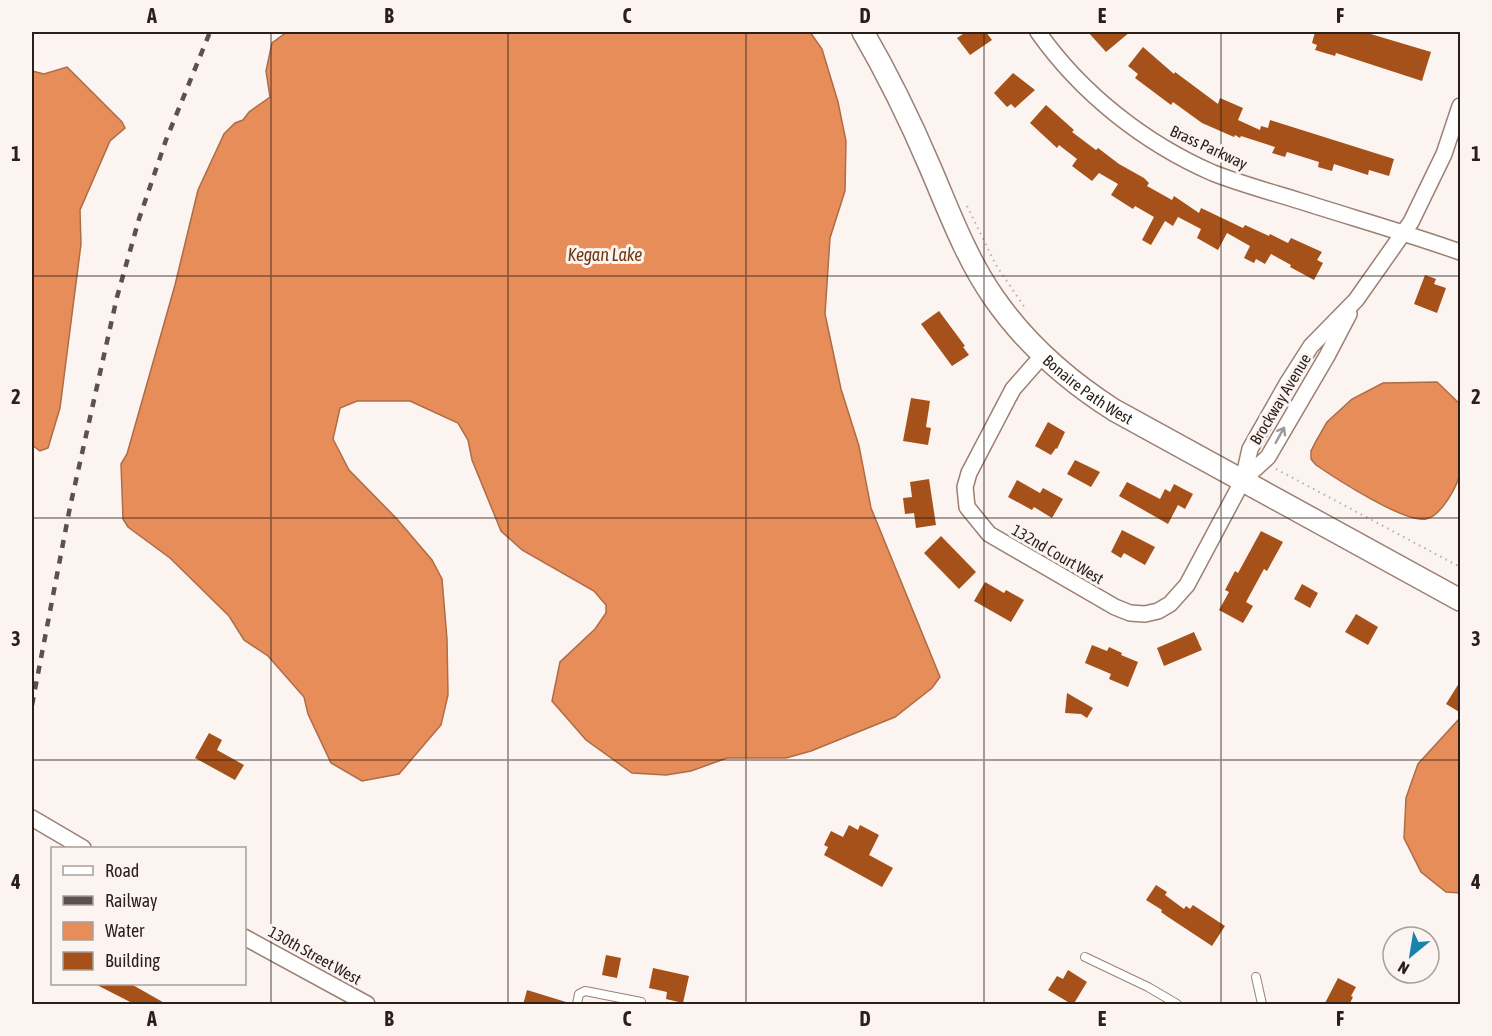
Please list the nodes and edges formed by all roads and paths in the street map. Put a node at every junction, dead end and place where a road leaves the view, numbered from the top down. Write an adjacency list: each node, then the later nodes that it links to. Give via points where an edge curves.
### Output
1 (862, 32): 9 (street, Bonaire Path West, via 910,120 975,267 994,298)
2 (1038, 32): 5 (street, Brass Parkway, via 1064,66 1106,106 1179,156 1236,181)
3 (1461, 106): 5 (street, Brockway Avenue, via 1444,154)
4 (964, 200): 8 (path, via 996,265)
5 (1404, 233): 6 (street, Brass Parkway); 7 (street, Brockway Avenue)
6 (1461, 252)
7 (1356, 300): 10 (street, Brockway Avenue, one-way to 7, via 1268,457); 11 (street, Brockway Avenue, via 1311,346 1250,449)
8 (1027, 310)
9 (1042, 356): 11 (street, Bonaire Path West, via 1114,410); 11 (street, 132nd Court West, via 1013,389 969,473 965,487 967,507 989,534 1115,607 1145,614 1170,604 1187,585)
10 (1260, 464): 11 (street, Brockway Avenue); 12 (path)
11 (1243, 480): 13 (street, Bonaire Path West)
12 (1461, 567)
13 (1461, 600)
14 (32, 818): 15 (street)
15 (80, 847)
16 (246, 938): 20 (street, 130th Street West)
17 (1085, 957): 22 (lane)
18 (1256, 977): 23 (lane)
19 (640, 1002): 21 (lane, via 585,991 579,994)
20 (367, 1005)
21 (577, 1005)
22 (1177, 1005)
23 (1262, 1005)

